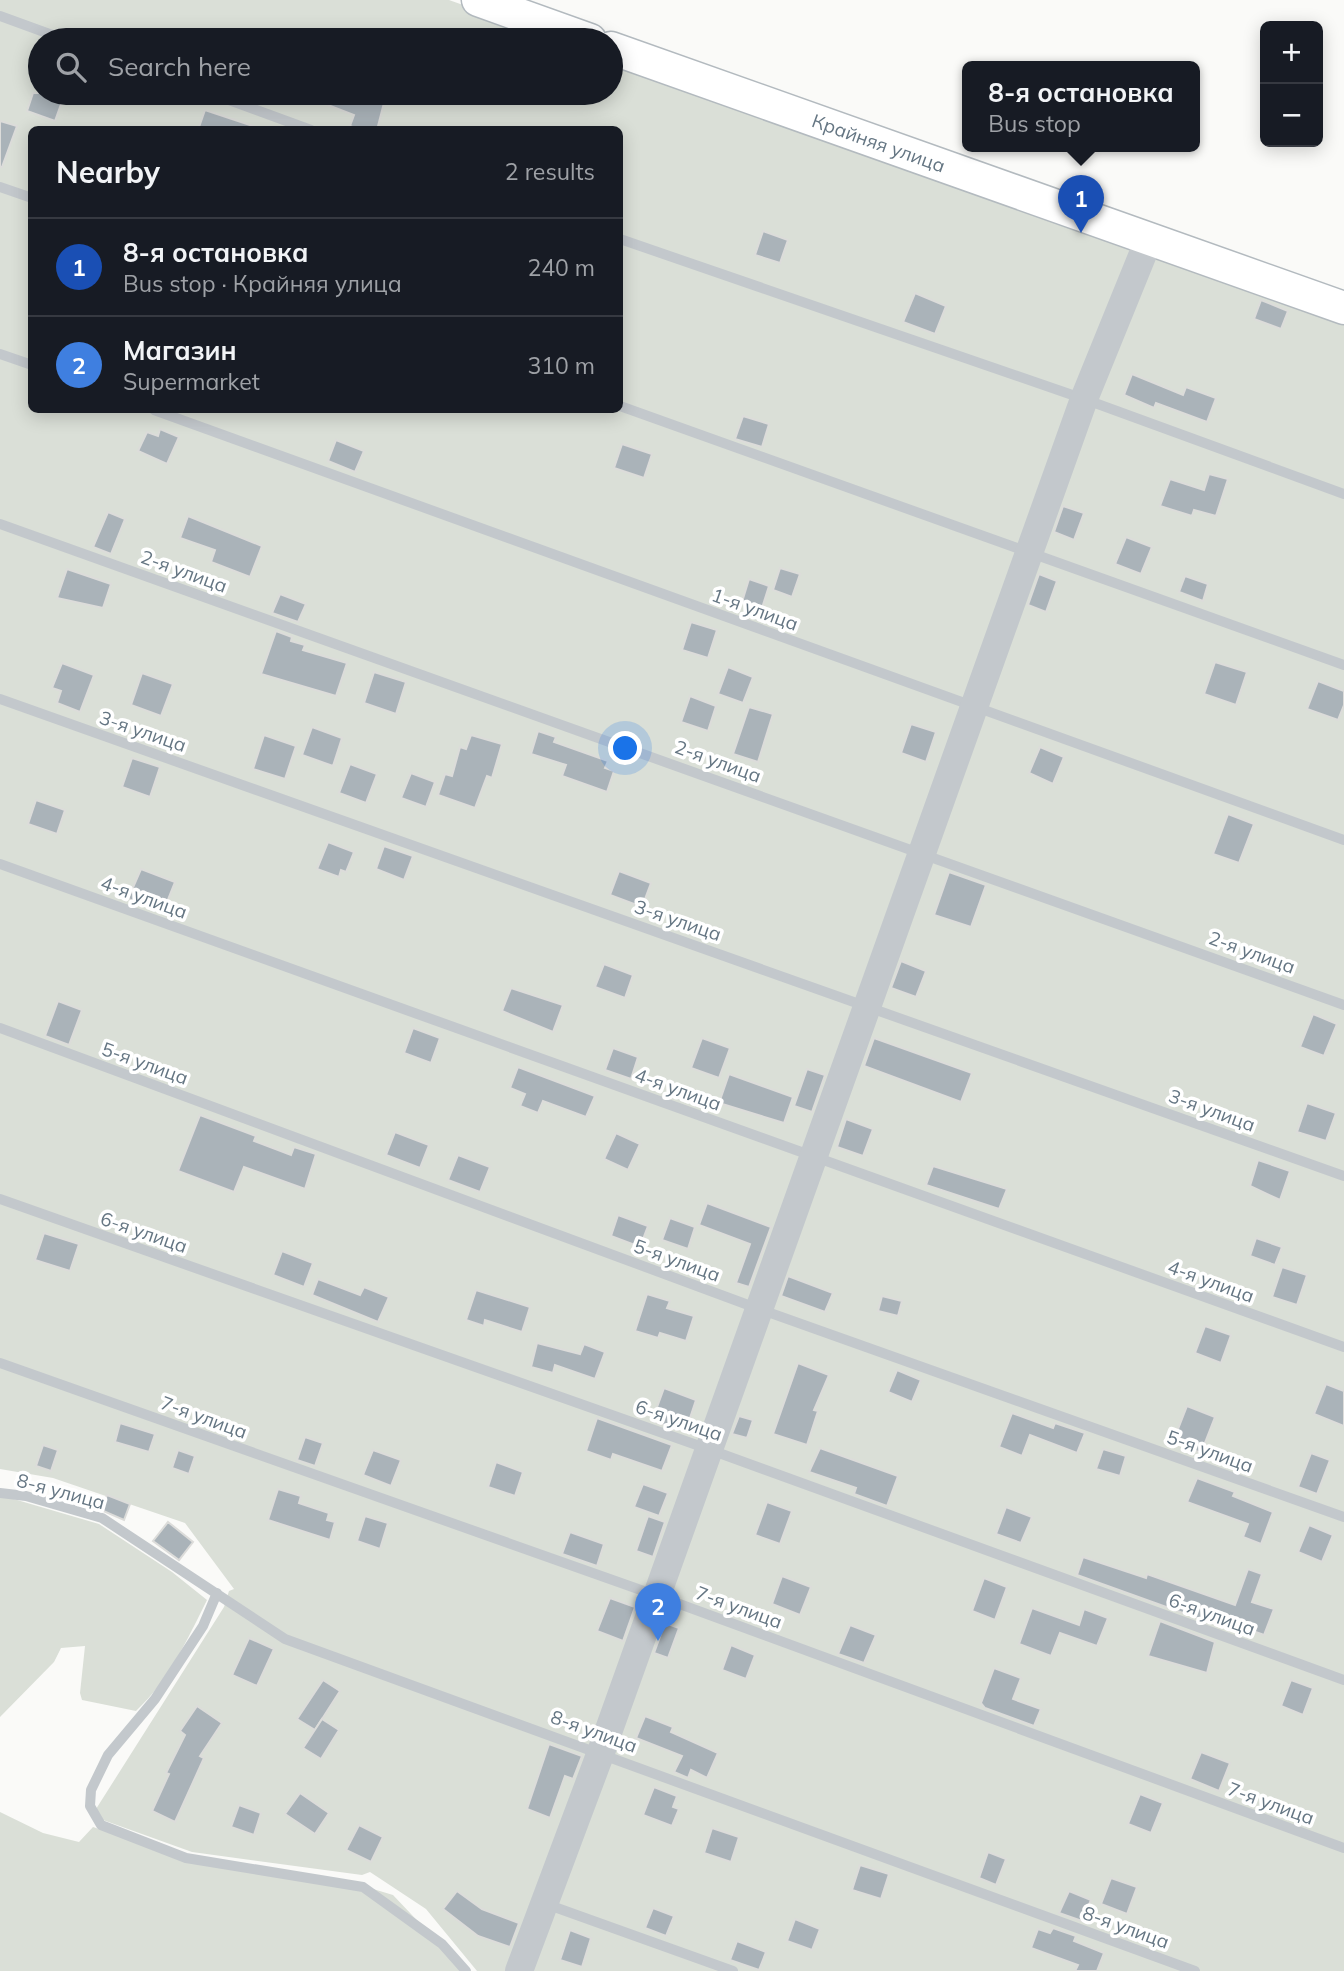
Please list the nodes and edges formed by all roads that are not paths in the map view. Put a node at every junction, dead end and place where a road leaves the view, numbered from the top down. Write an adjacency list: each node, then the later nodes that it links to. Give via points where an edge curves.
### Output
1 (478, 0): 4 (main road)
2 (0, 16): 3 (lane)
3 (33, 28)
4 (556, 28)
5 (623, 52): 10 (main road, Крайняя улица)
6 (243, 105): 7 (lane)
7 (300, 126)
8 (0, 187): 9 (lane)
9 (28, 197)
10 (1149, 239): 12 (main road, Крайняя улица); 15 (street)
11 (623, 240): 15 (lane)
12 (1344, 308)
13 (0, 354): 14 (lane)
14 (28, 364)
15 (1084, 399): 18 (lane); 20 (street)
16 (623, 407): 20 (lane)
17 (162, 413): 23 (lane, 1-я улица)
18 (1344, 494)
19 (0, 524): 25 (lane, 2-я улица)
20 (1030, 552): 21 (lane); 23 (street)
21 (1344, 665)
22 (0, 699): 28 (lane, 3-я улица)
23 (973, 708): 24 (lane, 1-я улица); 25 (street)
24 (1344, 840)
25 (922, 852): 27 (lane, 2-я улица); 28 (street)
26 (0, 864): 30 (lane, 4-я улица)
27 (1344, 1004)
28 (866, 1006): 30 (street); 31 (lane, 3-я улица)
29 (0, 1028): 33 (lane, 5-я улица)
30 (815, 1156): 33 (street); 34 (lane, 4-я улица)
31 (1344, 1176)
32 (0, 1199): 36 (lane, 6-я улица)
33 (759, 1308): 36 (street); 38 (lane, 5-я улица)
34 (1344, 1348)
35 (0, 1363): 40 (lane, 7-я улица)
36 (708, 1449): 40 (street); 41 (lane, 6-я улица)
37 (0, 1493): 39 (lane, 8-я улица, via 102,1518)
38 (1344, 1517)
39 (217, 1593): 42 (lane, 8-я улица, via 285,1639); 45 (lane, via 203,1626 155,1699 107,1755 91,1790 90,1806 101,1825 186,1858 363,1887 442,1944)
40 (655, 1595): 42 (street); 43 (lane, 7-я улица)
41 (1344, 1680)
42 (601, 1752): 44 (street); 48 (lane, 8-я улица)
43 (1344, 1849)
44 (546, 1904): 46 (street); 47 (lane)
45 (466, 1971)
46 (519, 1971)
47 (733, 1971)
48 (1195, 1971)

